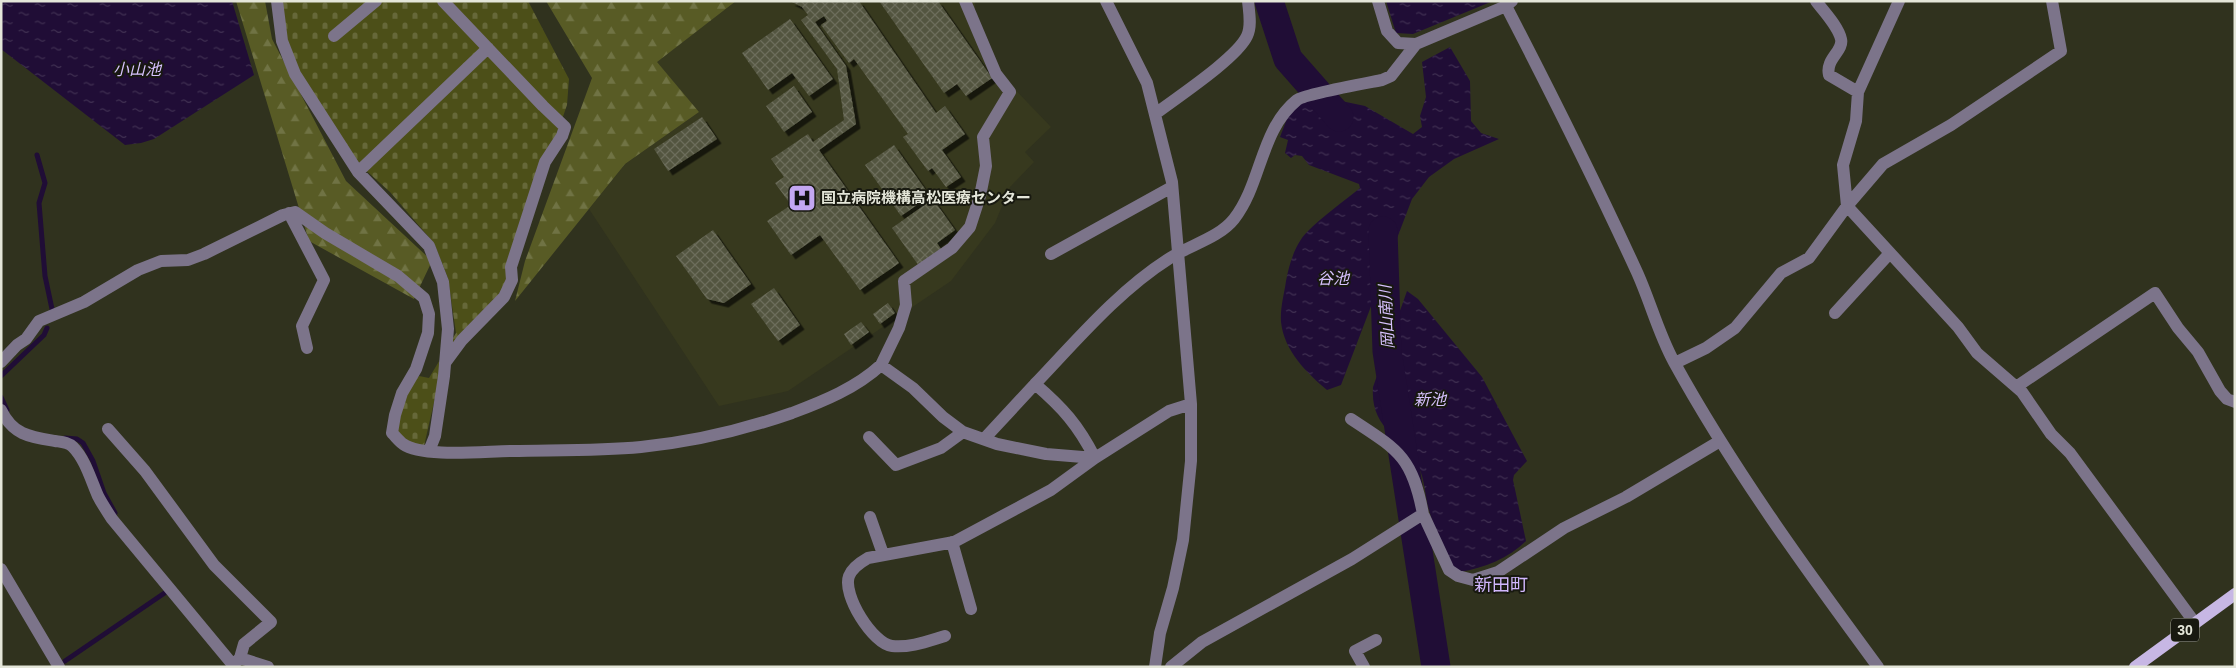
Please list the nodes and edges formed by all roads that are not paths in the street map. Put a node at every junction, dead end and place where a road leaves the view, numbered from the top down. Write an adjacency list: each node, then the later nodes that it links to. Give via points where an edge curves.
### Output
1 (277, 1): 17 (street, via 282,41 295,74)
2 (376, 1): 12 (street)
3 (443, 1): 14 (street)
4 (965, 1): 29 (street, via 996,74 1010,92 983,136 986,166 970,227 952,248 904,280 906,305)
5 (1106, 1): 16 (street, via 1147,83)
6 (1248, 1): 16 (street, via 1250,19 1247,36 1231,56)
7 (1378, 1): 13 (street, via 1387,31 1398,43)
8 (1816, 1): 15 (street, via 1841,37 1841,44 1830,60 1829,75)
9 (1899, 1): 15 (street)
10 (2052, 1): 19 (street, via 2061,51 1951,125 1882,164)
11 (1508, 3): 13 (street); 28 (street, via 1638,272)
12 (334, 36)
13 (1416, 44): 23 (street, via 1391,76 1300,98 1285,111 1270,138 1246,201 1233,220 1216,234)
14 (488, 48): 17 (street); 27 (street, via 565,127 545,162 512,267 512,280 504,297)
15 (1858, 92): 19 (street, via 1856,121 1843,165)
16 (1155, 114): 18 (street)
17 (358, 172): 27 (street, via 428,246 443,282 448,329)
18 (1172, 187): 22 (street); 23 (street)
19 (1847, 206): 21 (street); 28 (street, via 1809,258 1781,273 1735,328)
20 (289, 213): 25 (street, via 324,280 302,326); 26 (street, via 196,257 161,261 138,270 84,302 39,322); 41 (street, via 295,212 398,276 424,298 429,314 428,333 416,369 402,393 392,433 404,444)
21 (1890, 253): 24 (street); 31 (street, via 1958,327 1977,354)
22 (1051, 254)
23 (1178, 254): 30 (street, via 1120,298); 33 (street)
24 (1835, 313)
25 (307, 348)
26 (1, 362)
27 (445, 362): 41 (street, via 435,436)
28 (1675, 364): 40 (street)
29 (881, 365): 37 (street); 41 (street, via 866,380 820,403 764,423 698,439 641,447)
30 (1035, 384): 39 (street); 42 (street, via 1062,406)
31 (2016, 387): 32 (street, via 2155,293 2198,352 2220,391); 50 (street, via 2051,434 2070,453)
32 (2235, 402)
33 (1191, 404): 42 (street, via 1169,411); 56 (street, via 1191,461 1183,540)
34 (1, 410): 53 (street, via 7,422 19,432 67,442 74,447 112,519)
35 (1351, 419): 43 (street, via 1393,447 1412,471)
36 (108, 429): 53 (street, via 145,472 214,565 271,622 244,644)
37 (963, 432): 38 (street, via 941,448 896,465); 39 (street)
38 (869, 437)
39 (984, 439): 42 (street, via 1046,454)
40 (1720, 441): 43 (street, via 1564,528 1498,572 1473,580 1449,570); 59 (street, via 1813,579)
41 (429, 451)
42 (1095, 458): 45 (street, via 1051,490)
43 (1423, 514): 57 (street, via 1352,559 1202,642)
44 (870, 517): 46 (street)
45 (952, 542): 46 (street); 49 (street)
46 (883, 554): 51 (street, via 858,564 849,576 848,591 855,608 880,642 892,646 917,644)
47 (1, 569): 54 (street)
48 (2235, 594): 50 (main road, 30)
49 (971, 609)
50 (2195, 623): 60 (main road, 30)
51 (945, 636)
52 (1376, 640): 58 (street, via 1355,651)
53 (235, 663): 55 (street)
54 (59, 667)
55 (268, 667)
56 (1155, 667)
57 (1171, 667)
58 (1364, 667)
59 (1878, 667)
60 (2135, 667)

